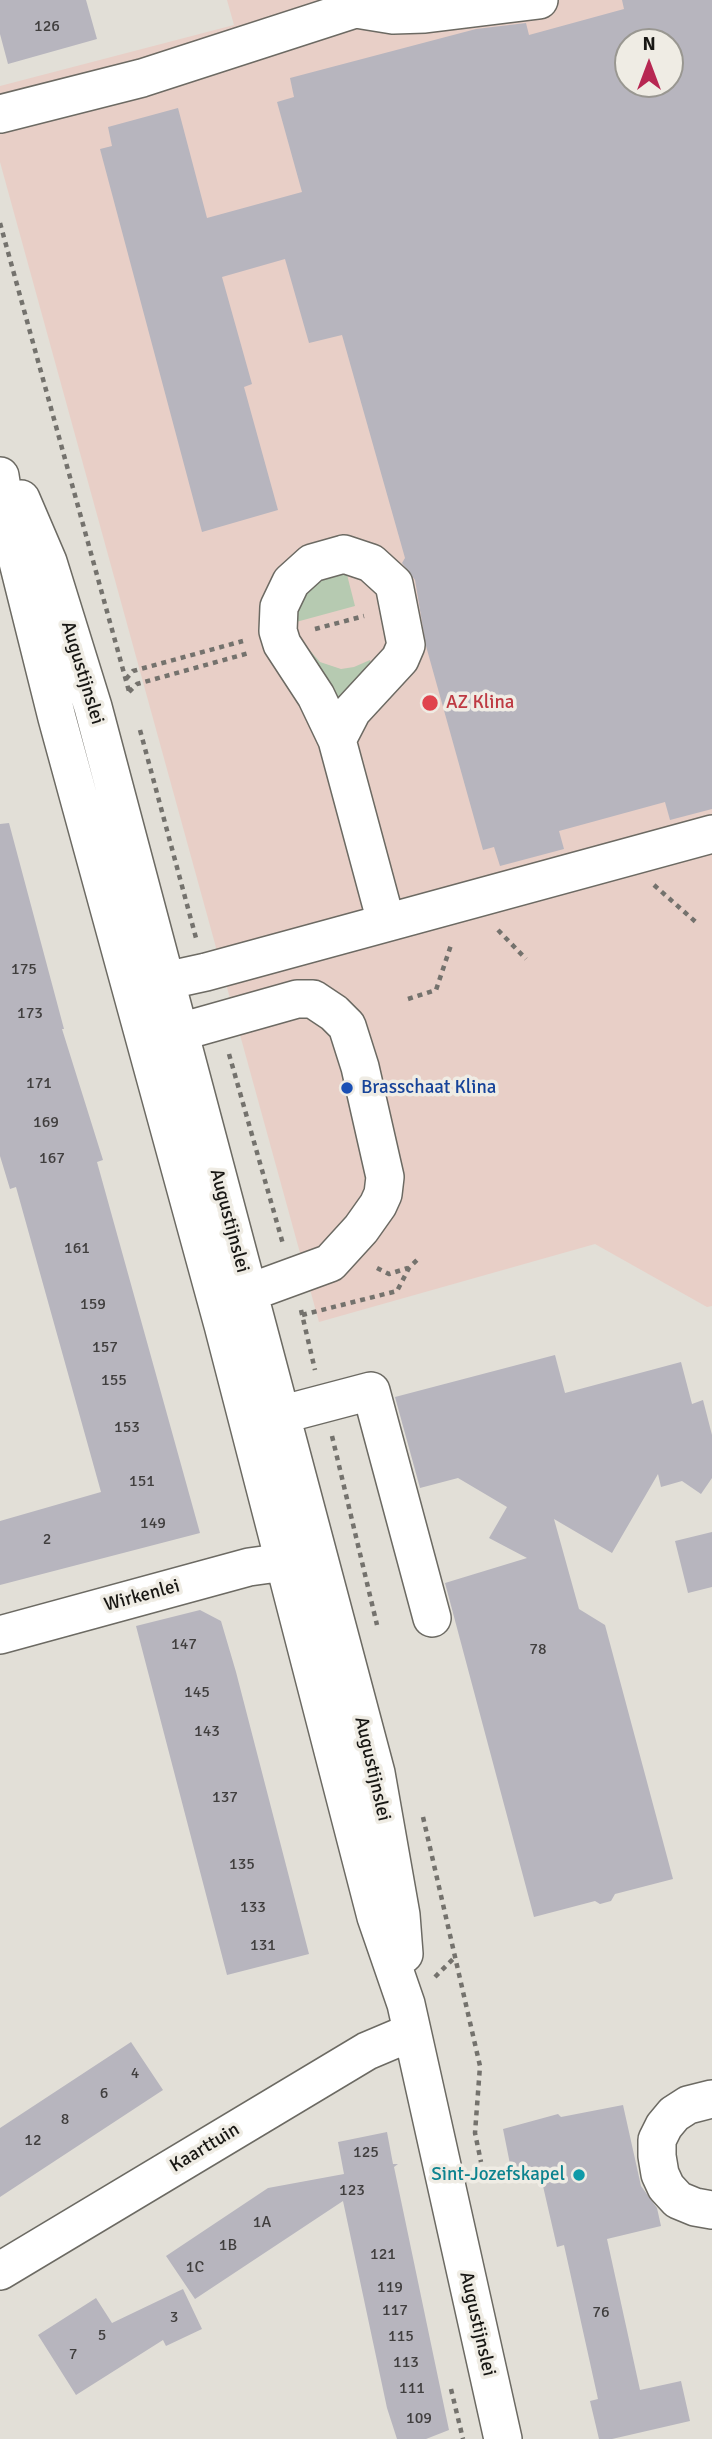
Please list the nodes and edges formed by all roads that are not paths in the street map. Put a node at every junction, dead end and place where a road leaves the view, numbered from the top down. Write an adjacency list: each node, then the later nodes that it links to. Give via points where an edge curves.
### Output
1 (539, 0): 2 (street, via 393,15)
2 (369, 5): 3 (street, via 142,78)
3 (0, 114)
4 (0, 450): 10 (street, Augustijnslei, via 48,562 91,700)
5 (0, 476): 6 (street, Augustijnslei)
6 (62, 737): 10 (street, via 86,751); 13 (street, Augustijnslei)
7 (337, 740): 7 (street, via 352,711 400,659 406,645 394,583 371,563 344,554 312,563 291,582 279,607 280,638); 9 (street)
8 (712, 835): 9 (street)
9 (386, 922): 10 (street, via 206,972)
10 (154, 976): 11 (street, Augustijnslei)
11 (180, 1032): 12 (street, Augustijnslei); 12 (street, via 297,999 313,999 347,1026 360,1067 385,1177 379,1205 330,1263)
12 (248, 1293): 13 (street); 14 (street, Augustijnslei)
13 (223, 1325): 15 (street, Augustijnslei)
14 (280, 1415): 16 (street, via 371,1391); 18 (street, Augustijnslei, via 376,1773 401,1915)
15 (285, 1562): 17 (street, Wirkenlei, via 249,1567); 18 (street, Augustijnslei, via 376,1917)
16 (432, 1618)
17 (0, 1635)
18 (409, 2018): 21 (street, Kaarttuin, via 367,2051); 22 (street, Augustijnslei)
19 (712, 2099): 20 (street, via 674,2114 657,2140 666,2187 678,2200)
20 (712, 2210)
21 (0, 2272)
22 (503, 2439)

